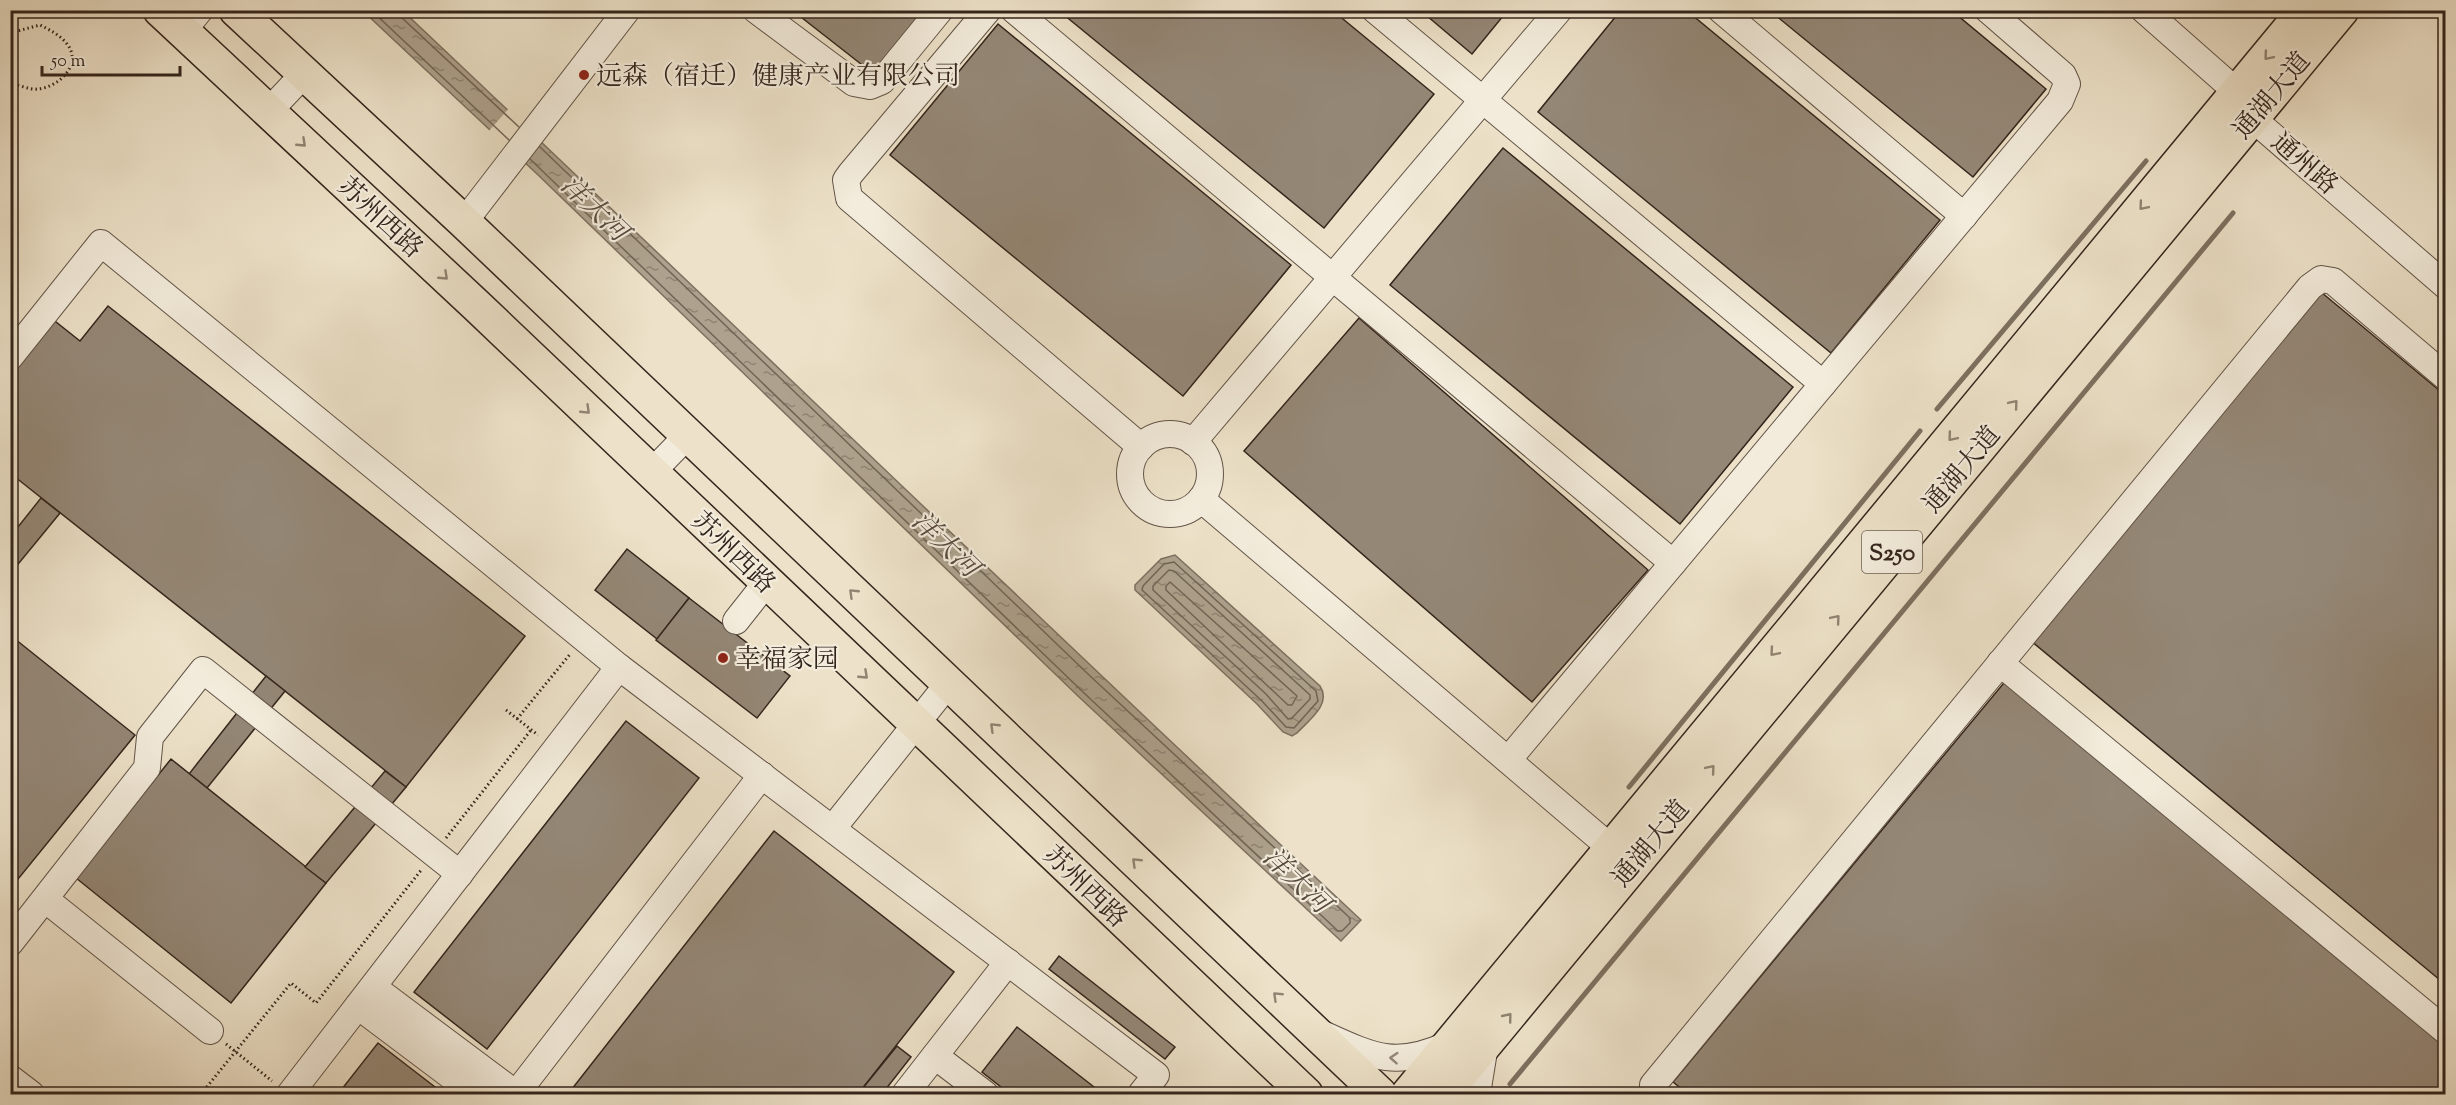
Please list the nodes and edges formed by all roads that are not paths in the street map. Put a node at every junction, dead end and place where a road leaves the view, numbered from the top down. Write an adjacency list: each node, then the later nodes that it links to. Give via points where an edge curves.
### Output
1 (236, 10): 15 (main road, 苏州西路)
2 (627, 10): 20 (street)
3 (756, 10): 4 (street, via 854,83 870,86 882,81)
4 (940, 10)
5 (988, 10): 28 (street, via 851,173 846,180 849,198)
6 (1014, 10): 21 (street)
7 (1375, 10): 16 (street)
8 (1559, 10): 16 (street)
9 (1720, 10): 19 (street)
10 (1988, 10): 19 (street, via 2063,75 2067,84 2060,101)
11 (2144, 10): 17 (street, 通州路)
12 (2305, 10): 17 (main road, 通湖大道 / S250, one-way to 17)
13 (2342, 10): 17 (main road, 通湖大道 / S250)
14 (181, 18): 18 (main road, 苏州西路)
15 (304, 74): 18 (street); 20 (main road, 苏州西路)
16 (1483, 101): 21 (street); 25 (street)
17 (2245, 105): 22 (street, 通州路); 41 (main road, 通湖大道 / S250)
18 (268, 112): 29 (main road, 苏州西路, one-way to 29)
19 (1964, 216): 25 (street)
20 (464, 222): 26 (main road, 苏州西路)
21 (1333, 278): 27 (street); 31 (street)
22 (2445, 286)
23 (10, 357): 35 (street, via 101,243)
24 (2445, 377): 34 (street, via 2333,281 2321,279 2310,287)
25 (1822, 384): 31 (street)
26 (687, 436): 29 (street); 36 (main road, 苏州西路, one-way to 26)
27 (1193, 442): 28 (street, via 1169,434 1156,436); 30 (street, via 1202,451 1210,475)
28 (1141, 447): 30 (street, via 1131,465 1130,478 1142,502 1152,510 1172,513 1191,508)
29 (651, 473): 32 (main road, 苏州西路)
30 (1201, 499): 38 (street)
31 (1673, 563): 38 (street)
32 (766, 583): 33 (street); 37 (main road, 苏州西路, one-way to 37)
33 (736, 621)
34 (2000, 663): 49 (street); 66 (street, via 1653,1085)
35 (619, 668): 39 (street); 42 (street)
36 (948, 684): 37 (street); 47 (main road, 苏州西路, one-way to 36)
37 (916, 724): 40 (street); 55 (main road, 苏州西路)
38 (1508, 760): 41 (street)
39 (762, 775): 40 (street); 56 (street)
40 (832, 828): 45 (street)
41 (1621, 857): 50 (main road, 通湖大道 / S250); 51 (main road, 通湖大道 / S250, one-way to 41)
42 (460, 874): 43 (street, via 203,670 150,737 147,768); 46 (street)
43 (45, 899): 44 (street); 48 (street)
44 (10, 943)
45 (1008, 962): 52 (street); 61 (street, via 1156,1075)
46 (365, 997): 54 (street); 56 (street); 58 (street)
47 (1309, 1027): 50 (street, one-way to 47, via 1423,1056 1383,1057); 62 (main road, 苏州西路)
48 (210, 1031)
49 (2445, 1031)
50 (1450, 1043): 63 (main road, 通湖大道 / S250)
51 (1485, 1045): 64 (main road, 通湖大道 / S250); 65 (street)
52 (935, 1056): 59 (street); 60 (street)
53 (10, 1078): 57 (street)
54 (284, 1091)
55 (1300, 1091)
56 (516, 1094)
57 (31, 1095)
58 (475, 1095)
59 (905, 1095)
60 (985, 1095)
61 (1141, 1095)
62 (1380, 1095)
63 (1408, 1095)
64 (1444, 1095)
65 (1477, 1095)
66 (1653, 1095)

